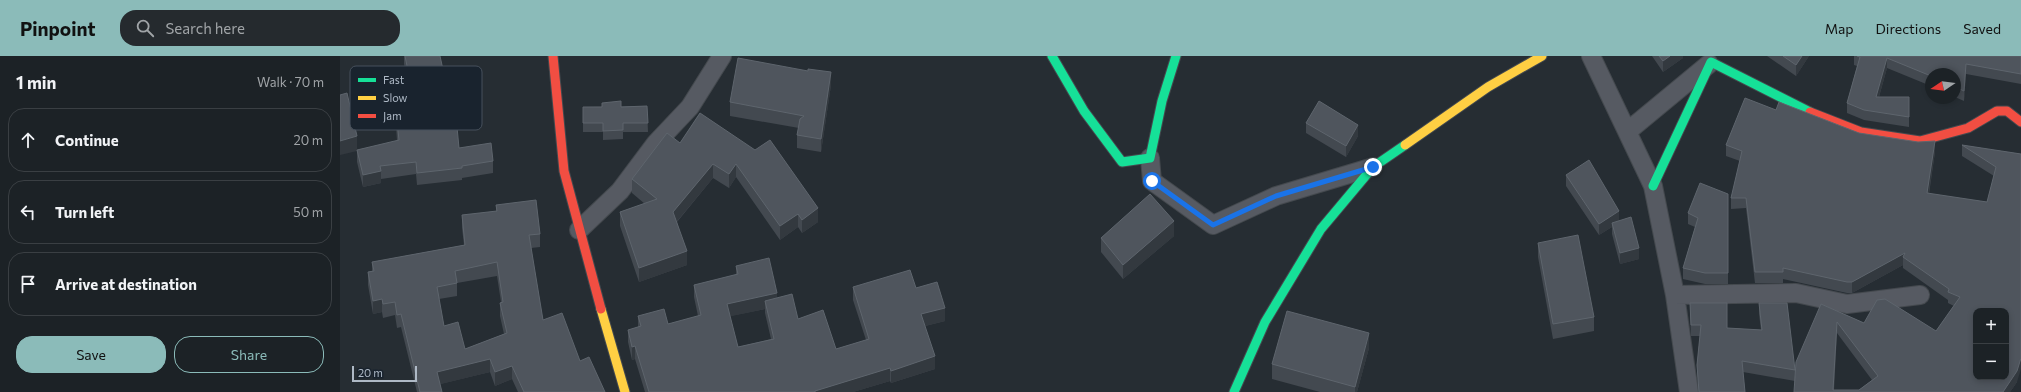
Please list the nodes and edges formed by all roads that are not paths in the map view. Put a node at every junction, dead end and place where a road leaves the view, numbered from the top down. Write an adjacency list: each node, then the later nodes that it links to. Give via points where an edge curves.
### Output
1 (553, 56): 13 (street, via 564,171)
2 (722, 56): 13 (street, via 690,108 656,143 620,191)
3 (1052, 56): 10 (street, via 1075,101 1102,140 1122,162)
4 (1176, 56): 10 (street, via 1162,101)
5 (1542, 56): 11 (street, via 1488,87)
6 (1591, 56): 9 (street)
7 (1714, 59): 8 (street, via 1798,107 1860,132 1920,141 1968,128 1997,111 2007,111); 9 (street); 12 (street)
8 (2021, 122)
9 (1628, 131): 12 (street)
10 (1150, 158): 11 (street, via 1152,181 1213,225 1276,196)
11 (1373, 167): 18 (street, via 1321,229 1265,322)
12 (1653, 186): 15 (street)
13 (579, 230): 17 (street)
14 (1920, 294): 15 (street, via 1847,304 1796,293)
15 (1675, 295): 16 (street)
16 (1687, 389)
17 (625, 392)
18 (1234, 392)

